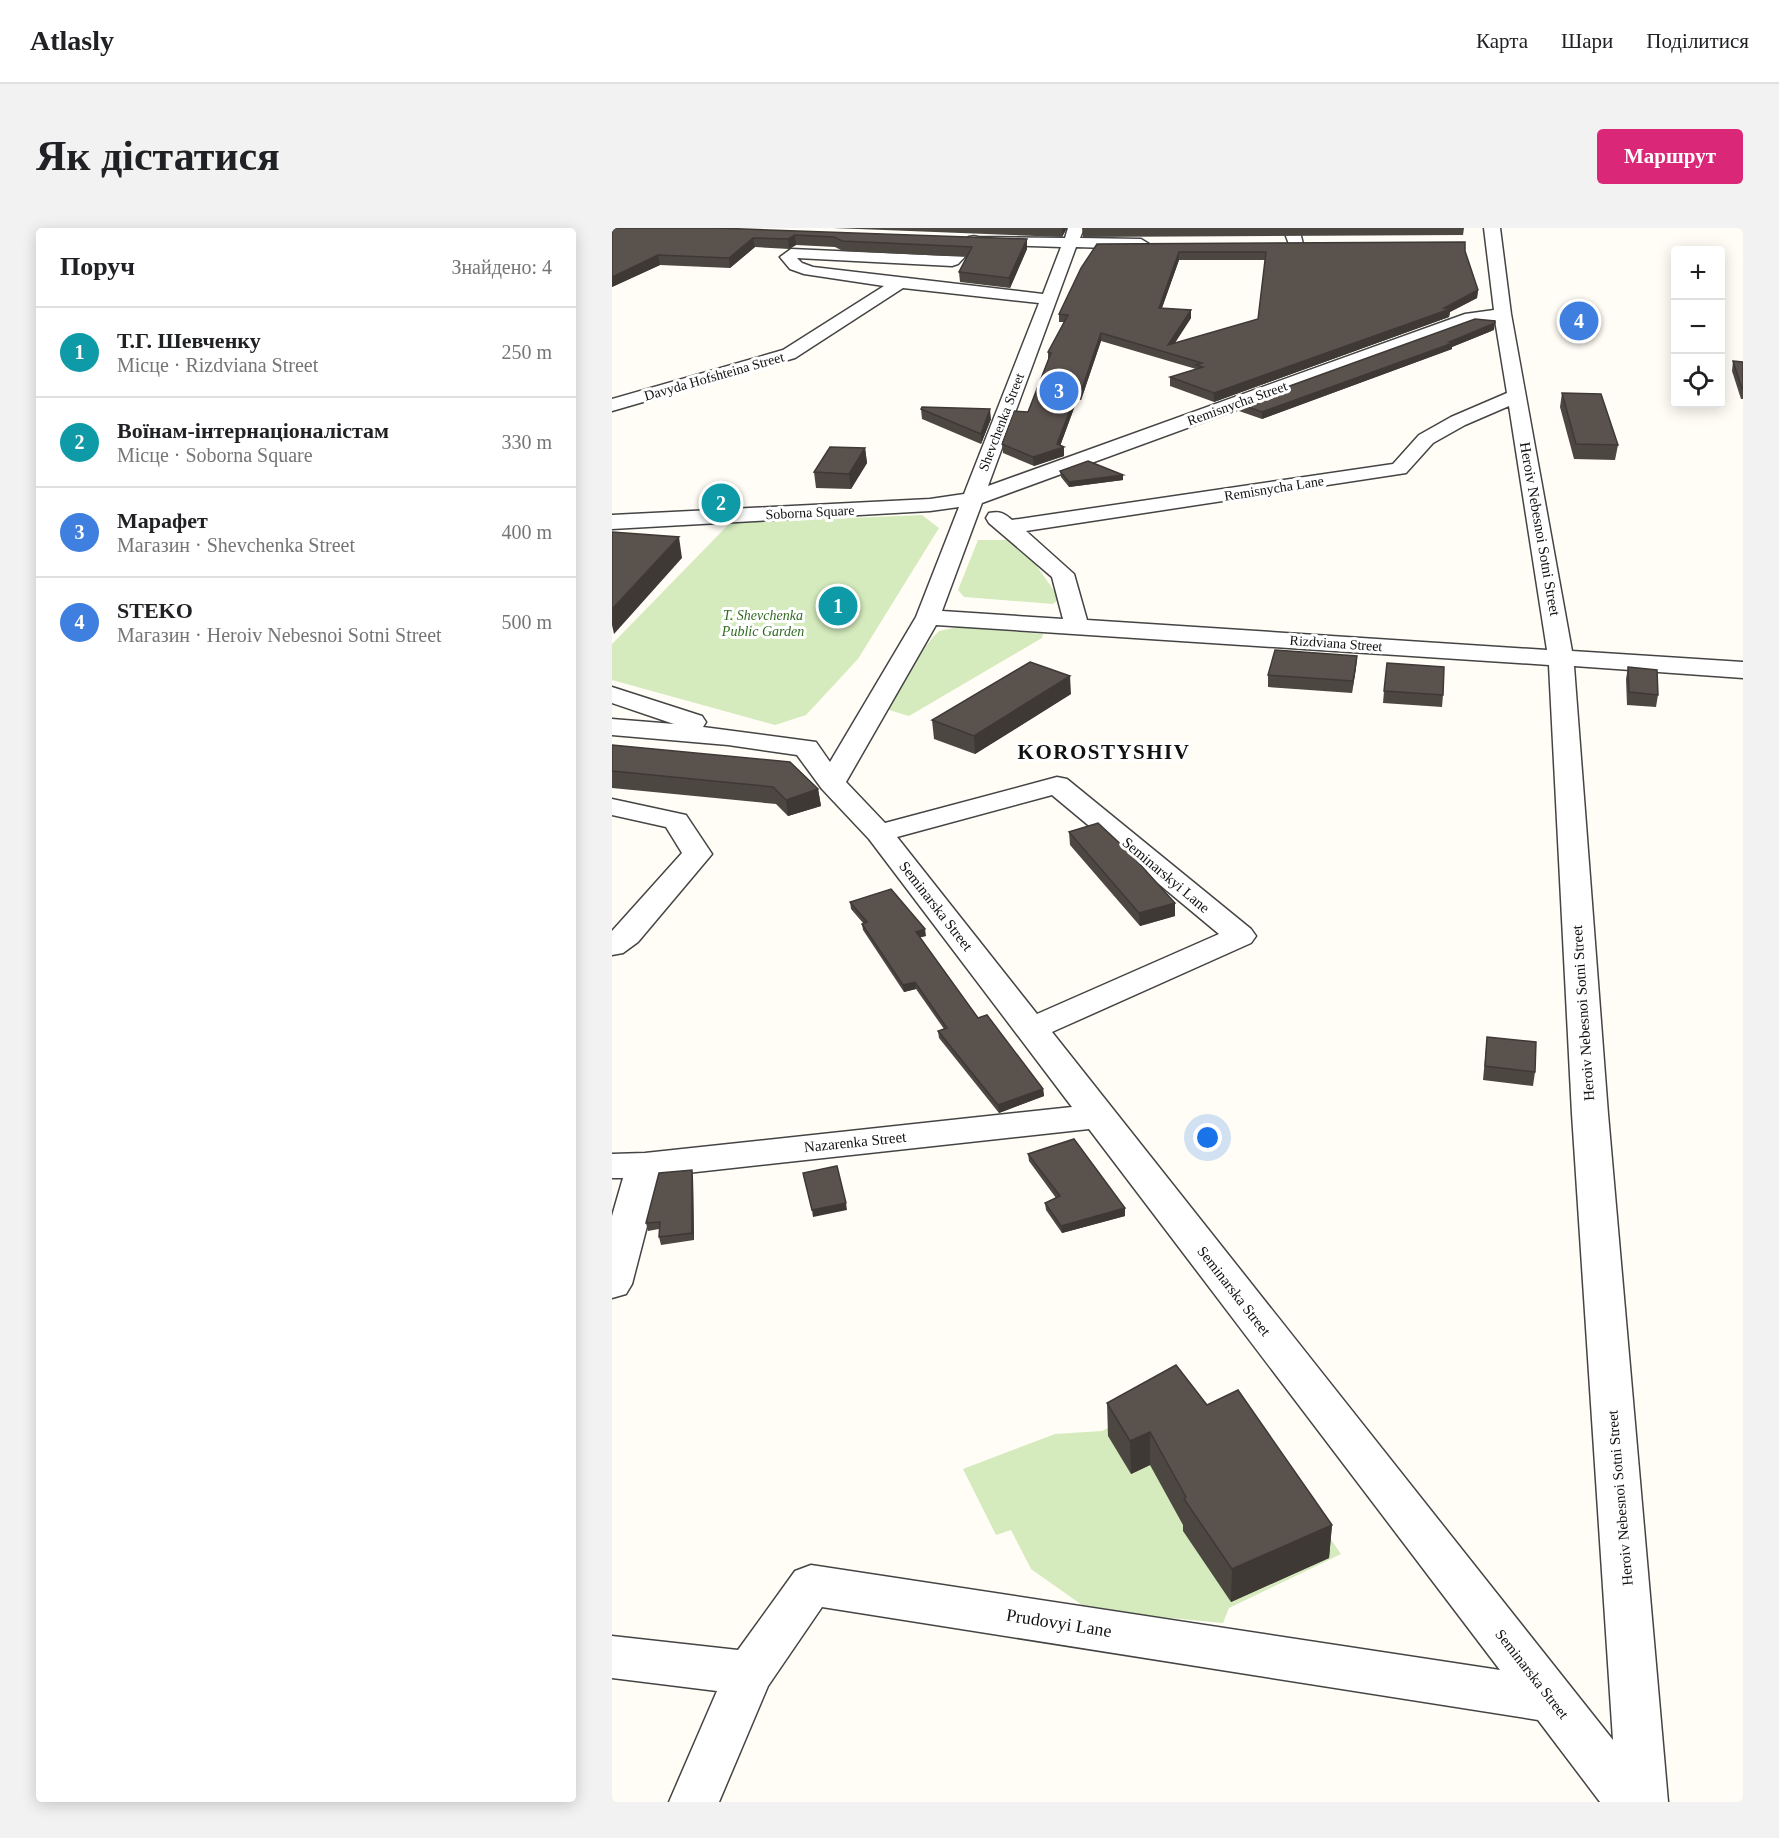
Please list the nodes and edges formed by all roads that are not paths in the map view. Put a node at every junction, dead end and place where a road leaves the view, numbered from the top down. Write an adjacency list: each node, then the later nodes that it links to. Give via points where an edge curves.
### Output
1 (1291, 228): 7 (street)
2 (1072, 236): 5 (street); 6 (street); 9 (street, Shevchenka Street)
3 (1489, 237): 10 (street, Heroiv Nebesnoi Sotni Street)
4 (948, 239): 5 (street)
5 (972, 240): 8 (street, via 952,261 796,252 788,258 810,271)
6 (1152, 244)
7 (1295, 244)
8 (900, 283): 9 (street); 13 (street, Davyda Hofshteina Street, via 789,354)
9 (1047, 299): 15 (street, Shevchenka Street)
10 (1503, 314): 12 (street, Heroiv Nebesnoi Sotni Street); 15 (street, Remisnycha Street, via 1471,318)
11 (622, 386): 13 (street)
12 (1517, 396): 17 (street, Remisnycha Lane, via 1426,439 1400,469); 20 (street, Heroiv Nebesnoi Sotni Street)
13 (642, 397): 14 (street, Davyda Hofshteina Street)
14 (612, 405)
15 (972, 499): 16 (street, Soborna Square, via 930,506); 17 (street); 18 (street, Shevchenka Street)
16 (612, 522)
17 (1009, 527): 19 (street, via 1063,574)
18 (928, 617): 19 (street, Rizdviana Street); 25 (street, Shevchenka Street)
19 (1077, 627): 20 (street, Rizdviana Street)
20 (1561, 657): 21 (street, Rizdviana Street); 38 (street, Heroiv Nebesnoi Sotni Street, via 1590,1114)
21 (1743, 670)
22 (612, 695): 24 (street, via 677,715)
23 (612, 727): 24 (street)
24 (728, 737): 25 (street, Seminarska Street, via 806,748)
25 (832, 783): 27 (street, Seminarska Street)
26 (612, 807): 28 (street, via 676,821 697,854 627,935)
27 (879, 833): 29 (street, Seminarska Street); 29 (street, Seminarskyi Lane, via 1057,785 1240,936)
28 (612, 946)
29 (1031, 1029): 30 (street, Seminarska Street)
30 (1098, 1116): 31 (street, Nazarenka Street); 35 (street, Seminarska Street)
31 (629, 1166): 32 (street)
32 (612, 1284)
33 (612, 1657): 34 (street)
34 (749, 1673): 35 (street, Prudovyi Lane, via 811,1585); 36 (street, Prudovyi Lane)
35 (1552, 1700): 37 (street, Seminarska Street)
36 (694, 1802)
37 (1630, 1802)
38 (1642, 1802)

